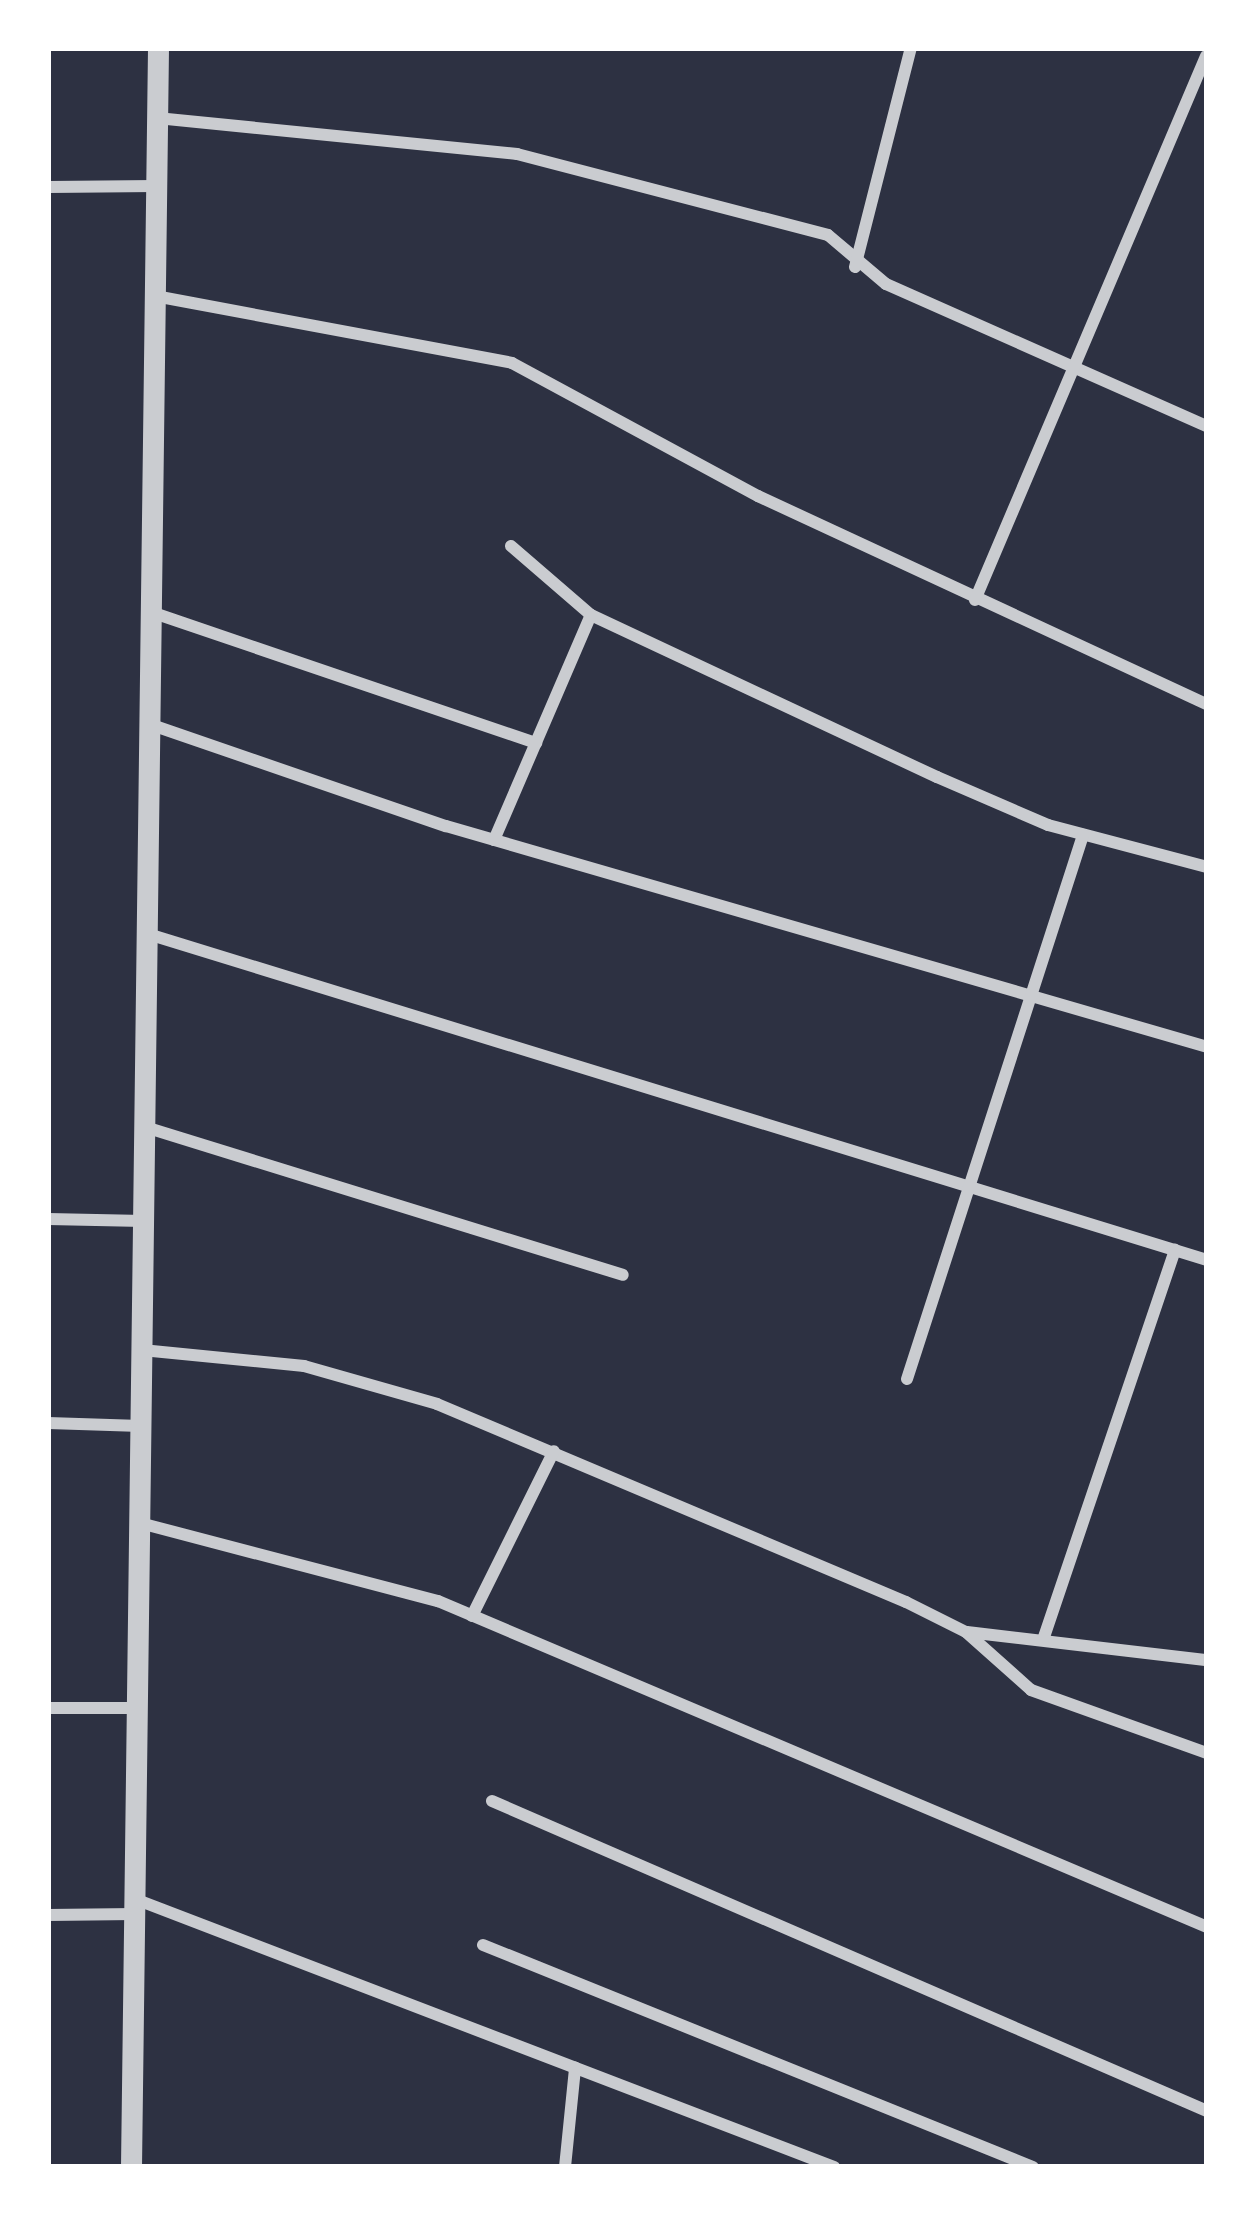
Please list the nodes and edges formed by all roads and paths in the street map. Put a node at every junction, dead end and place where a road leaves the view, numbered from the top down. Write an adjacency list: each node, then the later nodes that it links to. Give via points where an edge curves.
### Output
1 (158, 48): 5 (street)
2 (910, 48): 8 (street)
3 (1196, 48): 4 (street)
4 (1206, 56): 10 (street)
5 (157, 118): 6 (street); 8 (street, via 518,154 828,235)
6 (156, 186): 7 (street); 9 (street)
7 (48, 187)
8 (855, 266): 10 (street)
9 (154, 296): 13 (street, via 512,363); 14 (street)
10 (1072, 364): 11 (street); 13 (street)
11 (1207, 426)
12 (511, 546): 15 (street)
13 (975, 600): 16 (street)
14 (151, 612): 17 (street); 18 (street)
15 (591, 615): 18 (street); 19 (street)
16 (1207, 704)
17 (149, 724): 20 (street); 22 (street)
18 (536, 743): 20 (street)
19 (1083, 835): 21 (street); 23 (street)
20 (494, 840): 23 (street)
21 (1207, 867)
22 (148, 934): 25 (street); 26 (street)
23 (1032, 996): 24 (street); 26 (street)
24 (1207, 1047)
25 (146, 1127): 28 (street); 31 (street)
26 (972, 1188): 29 (street); 33 (street)
27 (48, 1219): 28 (street)
28 (144, 1221): 32 (street)
29 (1175, 1250): 30 (street); 40 (street)
30 (1207, 1260)
31 (622, 1274)
32 (142, 1350): 35 (street); 36 (street, via 304,1366)
33 (907, 1379)
34 (48, 1423): 35 (street)
35 (141, 1426): 37 (street)
36 (554, 1451): 38 (street); 39 (street)
37 (140, 1523): 38 (street); 43 (street)
38 (472, 1616): 48 (street)
39 (966, 1632): 40 (street); 44 (street, via 1030,1690)
40 (1045, 1637): 41 (street)
41 (1207, 1660)
42 (48, 1708): 43 (street)
43 (137, 1708): 46 (street)
44 (1207, 1753)
45 (492, 1801): 51 (street)
46 (135, 1907): 47 (street); 50 (street); 52 (street)
47 (48, 1915)
48 (1207, 1927)
49 (483, 1945): 55 (street)
50 (575, 2068): 53 (street); 54 (street)
51 (1207, 2111)
52 (131, 2167)
53 (565, 2167)
54 (834, 2167)
55 (1033, 2167)

